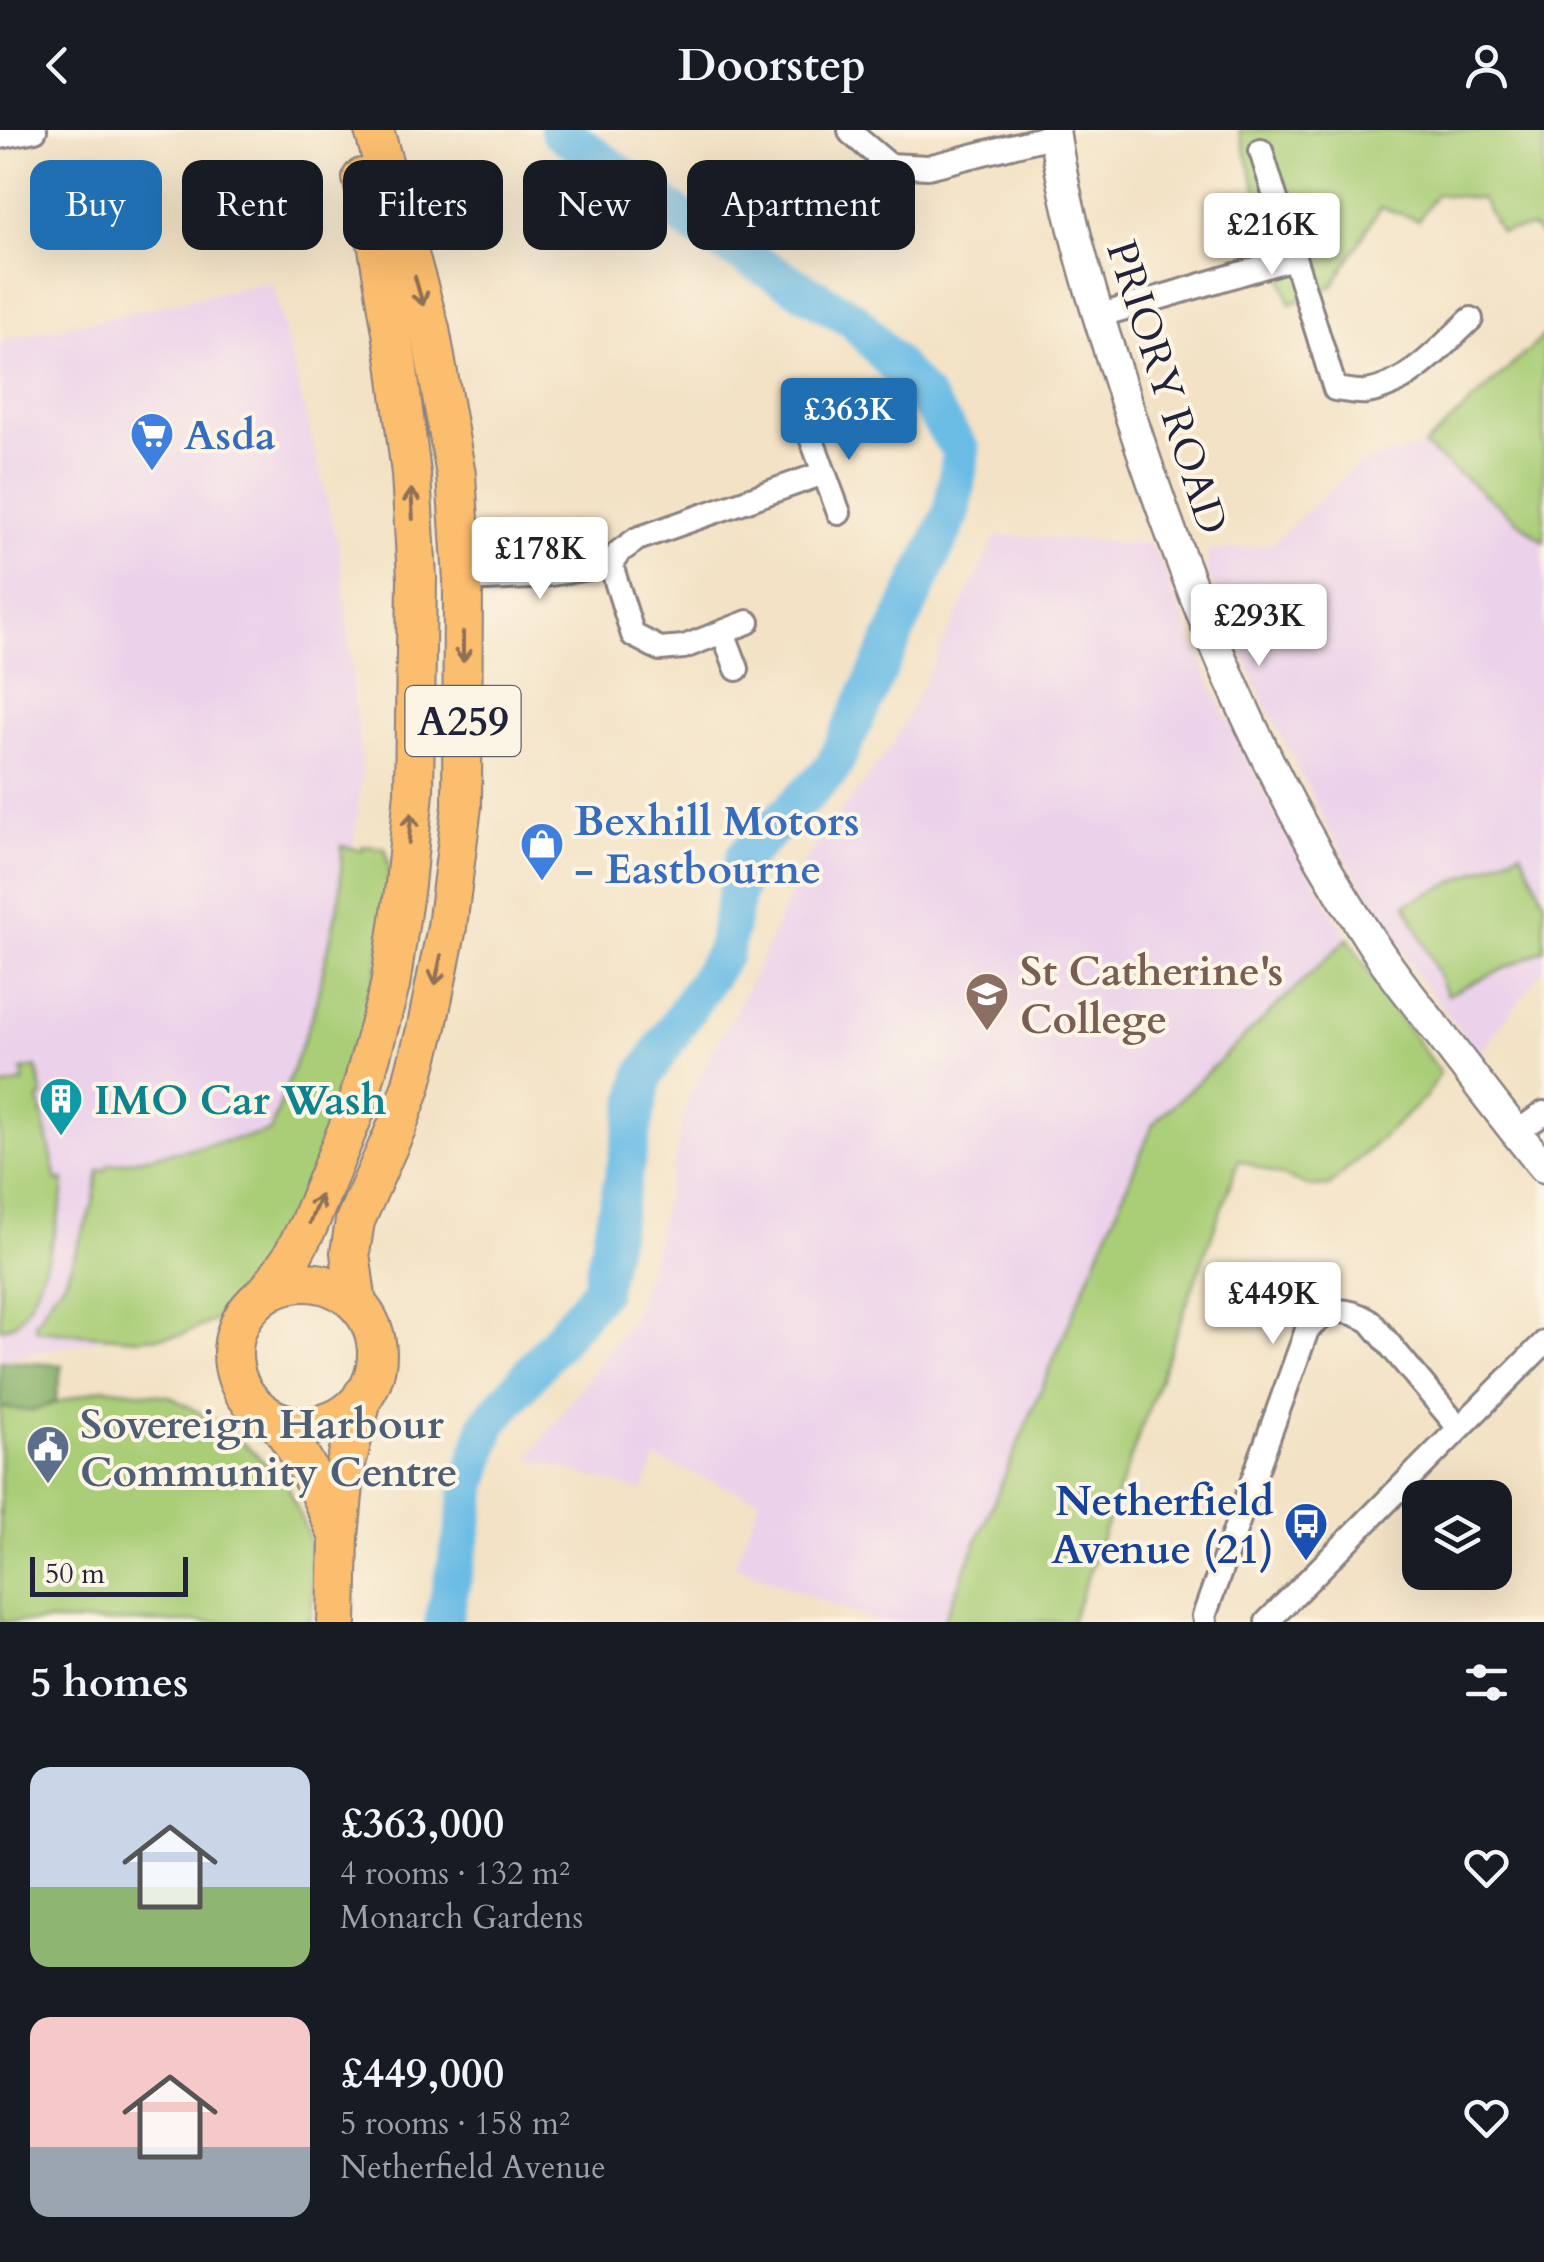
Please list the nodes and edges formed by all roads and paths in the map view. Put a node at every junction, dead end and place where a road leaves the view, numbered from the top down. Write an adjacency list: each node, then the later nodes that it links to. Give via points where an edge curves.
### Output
1 (348, 130): 20 (main road, A259, one-way to 1, via 308,1226 357,1106 390,986 414,792 417,578 411,474 378,248)
2 (374, 130): 13 (main road, A259, one-way to 13, via 430,329 456,476)
3 (850, 130): 4 (street, via 889,165 928,166)
4 (1054, 132): 7 (street, PRIORY ROAD)
5 (1261, 151): 6 (street)
6 (1293, 258): 7 (street); 8 (street, via 1335,389 1366,392 1394,382)
7 (1098, 316): 18 (street, PRIORY ROAD, via 1183,568 1294,812 1382,958)
8 (1471, 320)
9 (809, 432): 10 (street)
10 (824, 473): 11 (street); 12 (street, via 637,539)
11 (839, 513)
12 (611, 564): 13 (street); 15 (street, via 633,635 660,650)
13 (463, 580): 21 (main road, A259, one-way to 21, via 462,806 447,927 411,1087 356,1221 350,1253)
14 (748, 622): 15 (street)
15 (723, 632): 16 (street)
16 (736, 669)
17 (1544, 1113): 18 (street)
18 (1516, 1133): 19 (street, PRIORY ROAD)
19 (1544, 1167)
20 (266, 1293): 21 (main road, via 317,1283); 24 (main road, via 238,1328 234,1365 248,1399)
21 (357, 1304): 23 (main road, via 376,1342)
22 (1544, 1344): 25 (street)
23 (364, 1396): 24 (main road, via 324,1424); 26 (main road, via 346,1460)
24 (277, 1421): 26 (main road, via 315,1481)
25 (1459, 1428): 28 (street, via 1370,1321 1352,1310 1324,1313 1307,1330); 29 (street)
26 (339, 1537): 27 (main road)
27 (337, 1622)
28 (1205, 1622)
29 (1267, 1622)

